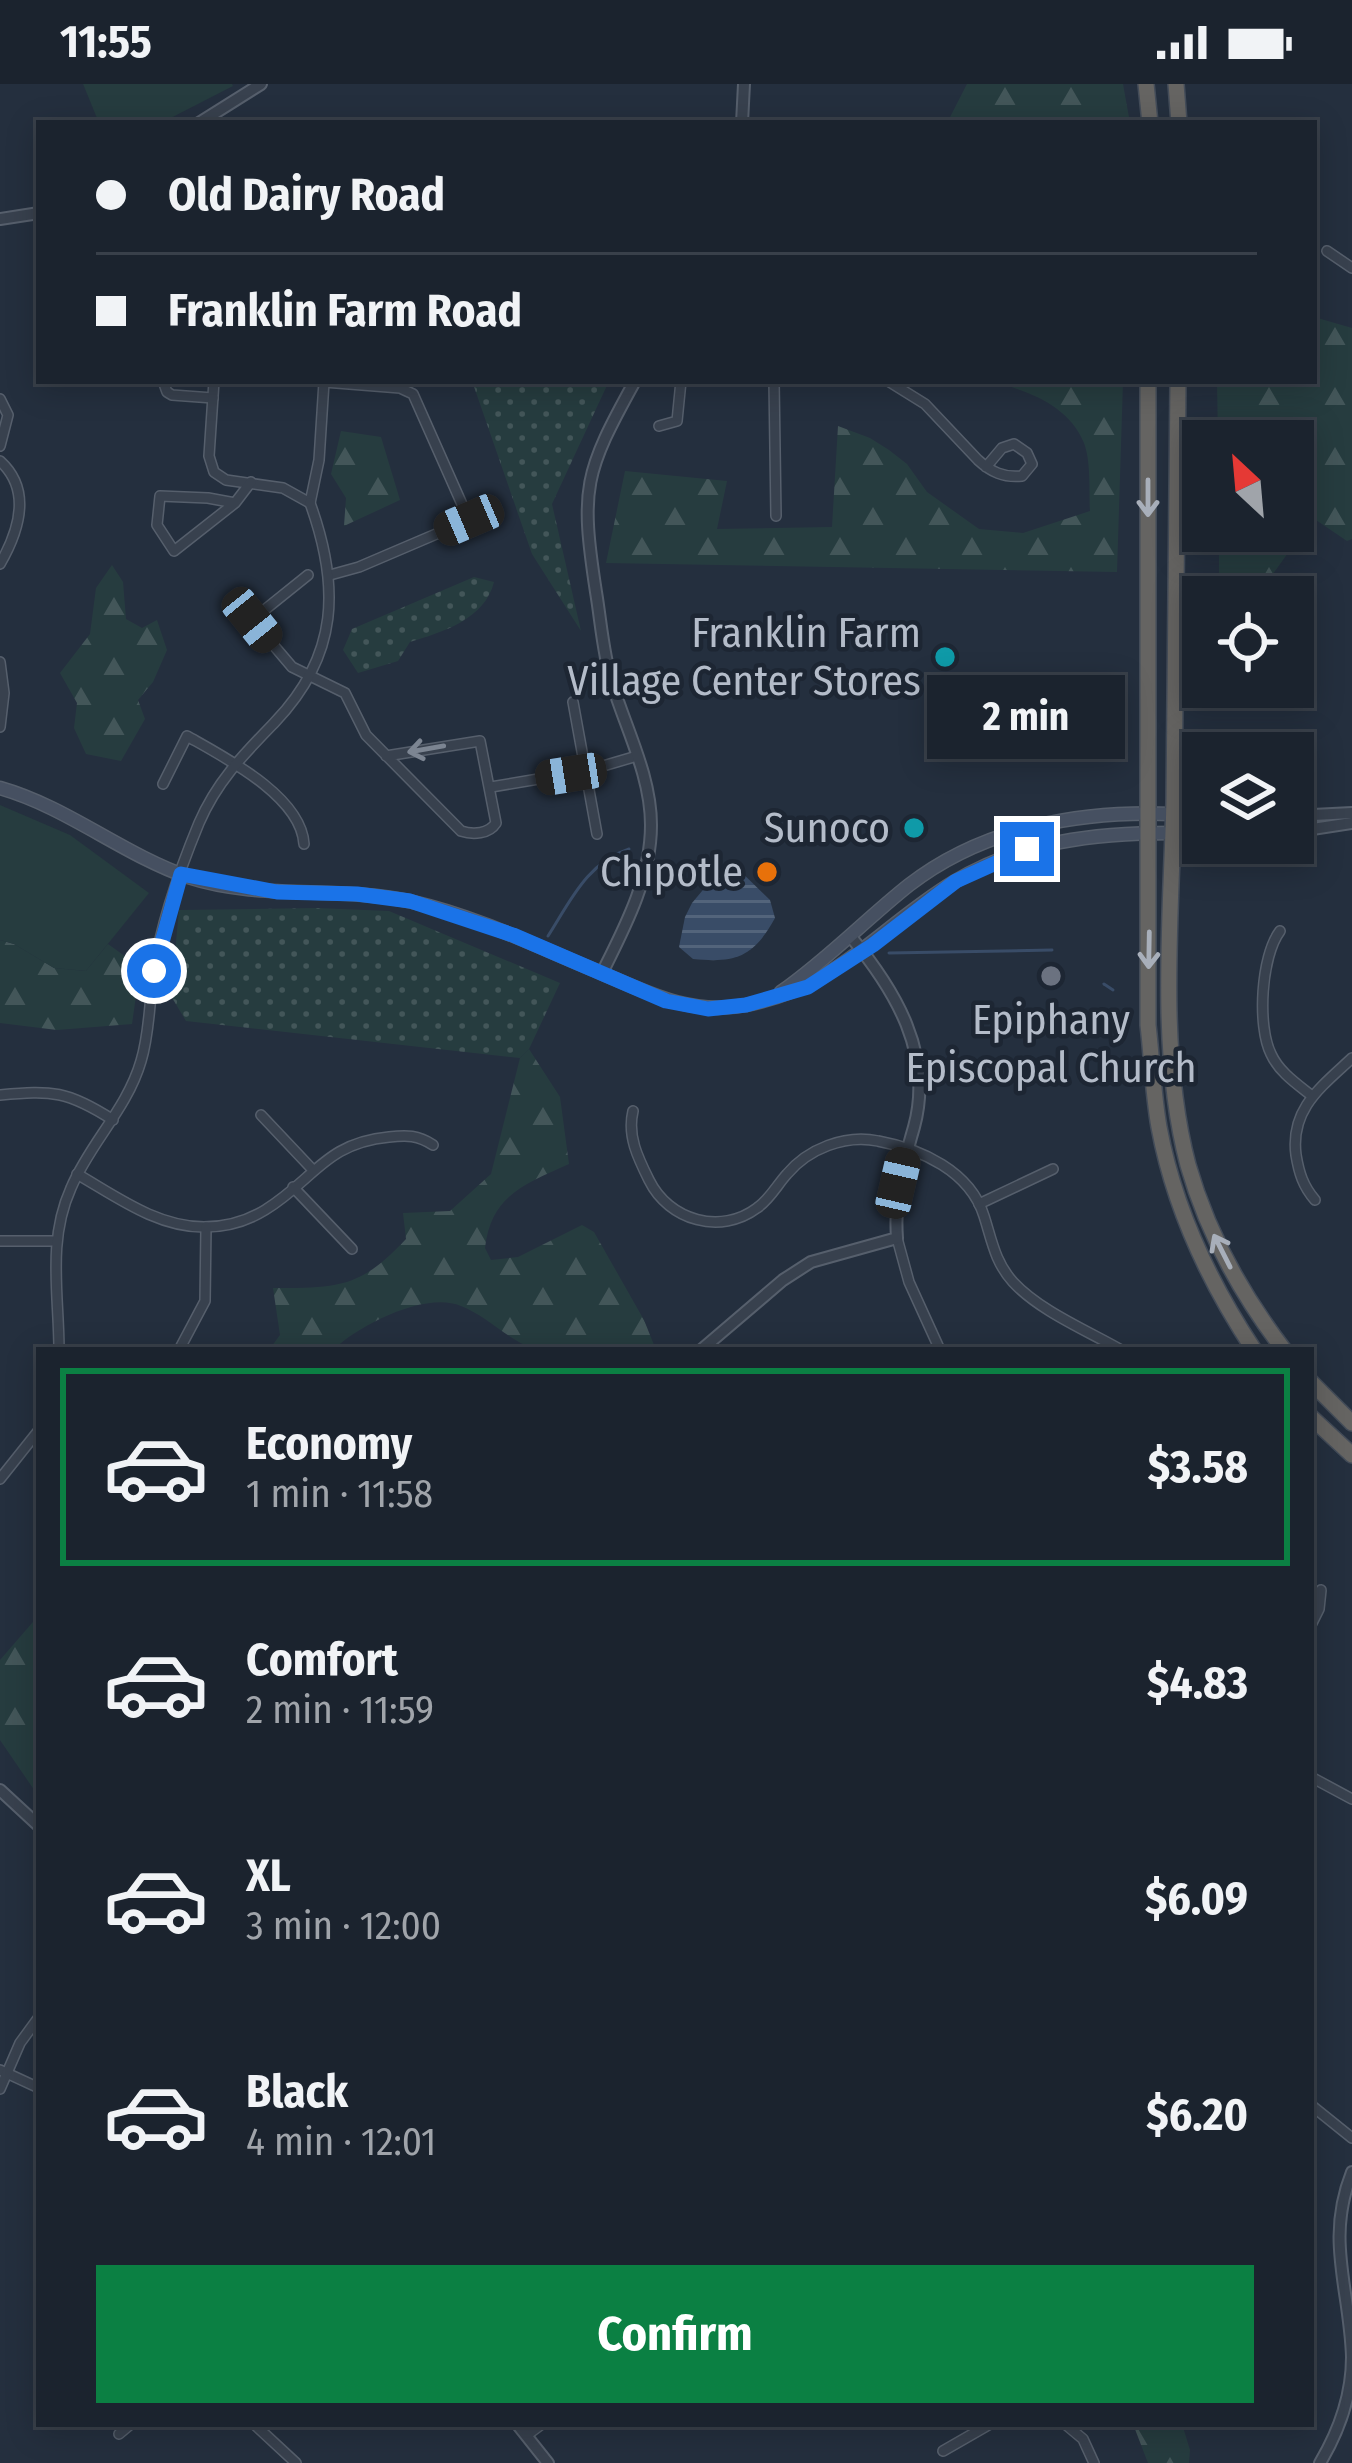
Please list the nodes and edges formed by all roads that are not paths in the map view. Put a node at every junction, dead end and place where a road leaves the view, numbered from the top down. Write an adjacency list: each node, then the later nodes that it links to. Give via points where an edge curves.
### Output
1 (261, 84): 5 (street)
2 (744, 84): 6 (street)
3 (1146, 84): 7 (highway)
4 (1175, 84): 8 (highway)
5 (204, 120)
6 (742, 120)
7 (1150, 120)
8 (1179, 120)
9 (36, 213): 10 (street)
10 (0, 219)
11 (1327, 251): 12 (street)
12 (1352, 268)
13 (164, 384): 23 (street, via 172,395)
14 (214, 384): 23 (street)
15 (324, 384): 31 (street)
16 (349, 384): 34 (street, via 413,394 469,520)
17 (632, 384): 41 (street, via 593,463 586,530 611,682)
18 (681, 384): 25 (street, via 677,421)
19 (774, 384): 32 (street)
20 (893, 384): 28 (street, via 925,404)
21 (1148, 384): 47 (highway, one-way to 47)
22 (1178, 384): 49 (highway)
23 (213, 398): 29 (street, via 211,467 222,478)
24 (0, 399): 26 (street, via 8,415)
25 (659, 426)
26 (0, 446)
27 (0, 461): 33 (street, via 16,482 20,506)
28 (986, 467): 28 (street, via 1014,477 1032,464 1014,444)
29 (251, 482): 30 (street); 31 (street)
30 (235, 503): 30 (street, via 160,496 158,525 174,551)
31 (310, 503): 34 (street)
32 (776, 516)
33 (0, 564)
34 (330, 574): 37 (street, via 330,614)
35 (308, 575): 37 (street, via 252,620 283,659)
36 (0, 662): 39 (street)
37 (310, 676): 40 (street, via 345,693); 42 (street)
38 (574, 702): 43 (street)
39 (0, 727)
40 (386, 756): 45 (street, one-way to 40, via 480,741); 45 (street, via 461,831 496,823)
41 (637, 756): 43 (street); 63 (street, via 650,848)
42 (234, 762): 44 (street, via 187,736); 58 (street, via 291,812); 59 (street, via 203,813)
43 (586, 772): 45 (street); 57 (street)
44 (163, 784)
45 (491, 787)
46 (0, 788): 59 (main road)
47 (1150, 813): 49 (main road); 54 (highway); 61 (main road, via 1062,820 980,845 909,885)
48 (1352, 813): 51 (street)
49 (1173, 814): 50 (street); 55 (highway)
50 (1182, 815)
51 (1314, 815)
52 (1352, 823): 53 (street)
53 (1314, 829)
54 (1150, 833): 55 (main road); 62 (main road, via 1084,836 1003,858 956,881); 89 (highway, one-way to 89, via 1148,1025 1160,1130 1196,1247)
55 (1172, 833): 56 (street); 90 (highway, one-way to 55, via 1225,1258 1188,1166 1174,1075)
56 (1182, 833)
57 (597, 834)
58 (304, 844)
59 (181, 874): 63 (main road, via 277,892 410,901); 70 (street, via 158,948 142,1058)
60 (1280, 931): 67 (street, via 1266,960 1266,1041 1277,1065)
61 (850, 937): 62 (street); 64 (main road)
62 (863, 952): 64 (main road, via 808,987); 72 (street, via 901,1008 915,1050 917,1112)
63 (602, 973): 64 (main road, via 691,1006)
64 (775, 997)
65 (1352, 1058): 67 (street)
66 (0, 1095): 70 (street, via 58,1092)
67 (1312, 1096): 77 (street, via 1295,1144 1302,1182)
68 (633, 1111): 72 (street, via 632,1141 651,1184 678,1212 703,1222 757,1209 796,1165 835,1143 874,1140)
69 (261, 1115): 73 (street)
70 (113, 1120): 75 (street)
71 (433, 1145): 73 (street, via 407,1135 372,1138)
72 (905, 1150): 78 (street, via 951,1169); 80 (street)
73 (312, 1169): 76 (street)
74 (1053, 1169): 78 (street)
75 (77, 1174): 79 (street, via 154,1217); 82 (street)
76 (293, 1187): 79 (street, via 250,1218); 83 (street)
77 (1315, 1200)
78 (979, 1204): 88 (street, via 1012,1281)
79 (206, 1227): 85 (street, via 208,1289)
80 (897, 1238): 86 (street, via 802,1267); 87 (street)
81 (0, 1240): 82 (street)
82 (56, 1241): 84 (street)
83 (352, 1250)
84 (59, 1347)
85 (180, 1347)
86 (704, 1347)
87 (939, 1347)
88 (1115, 1347)
89 (1252, 1347)
90 (1282, 1347)
91 (1314, 1385): 93 (highway)
92 (1314, 1420): 95 (highway)
93 (1352, 1423)
94 (36, 1434): 96 (street)
95 (1352, 1455)
96 (0, 1479)
97 (1322, 1590): 98 (street)
98 (1314, 1618)
99 (1314, 1780): 101 (street)
100 (0, 1790): 102 (street)
101 (1352, 1799)
102 (36, 1823)
103 (36, 2022): 104 (street)
104 (3, 2071): 105 (street); 106 (street)
105 (36, 2087)
106 (0, 2089)
107 (1314, 2107): 108 (street)
108 (1352, 2138)
109 (1352, 2172): 110 (street, via 1337,2247 1352,2357)
110 (1348, 2414): 123 (street)
111 (127, 2427): 117 (street)
112 (257, 2427): 120 (street)
113 (520, 2427): 118 (street)
114 (538, 2427): 118 (street)
115 (985, 2427): 119 (street)
116 (1069, 2427): 122 (street)
117 (118, 2434)
118 (527, 2435): 121 (street)
119 (943, 2451)
120 (296, 2463)
121 (548, 2463)
122 (1094, 2463)
123 (1320, 2463)

